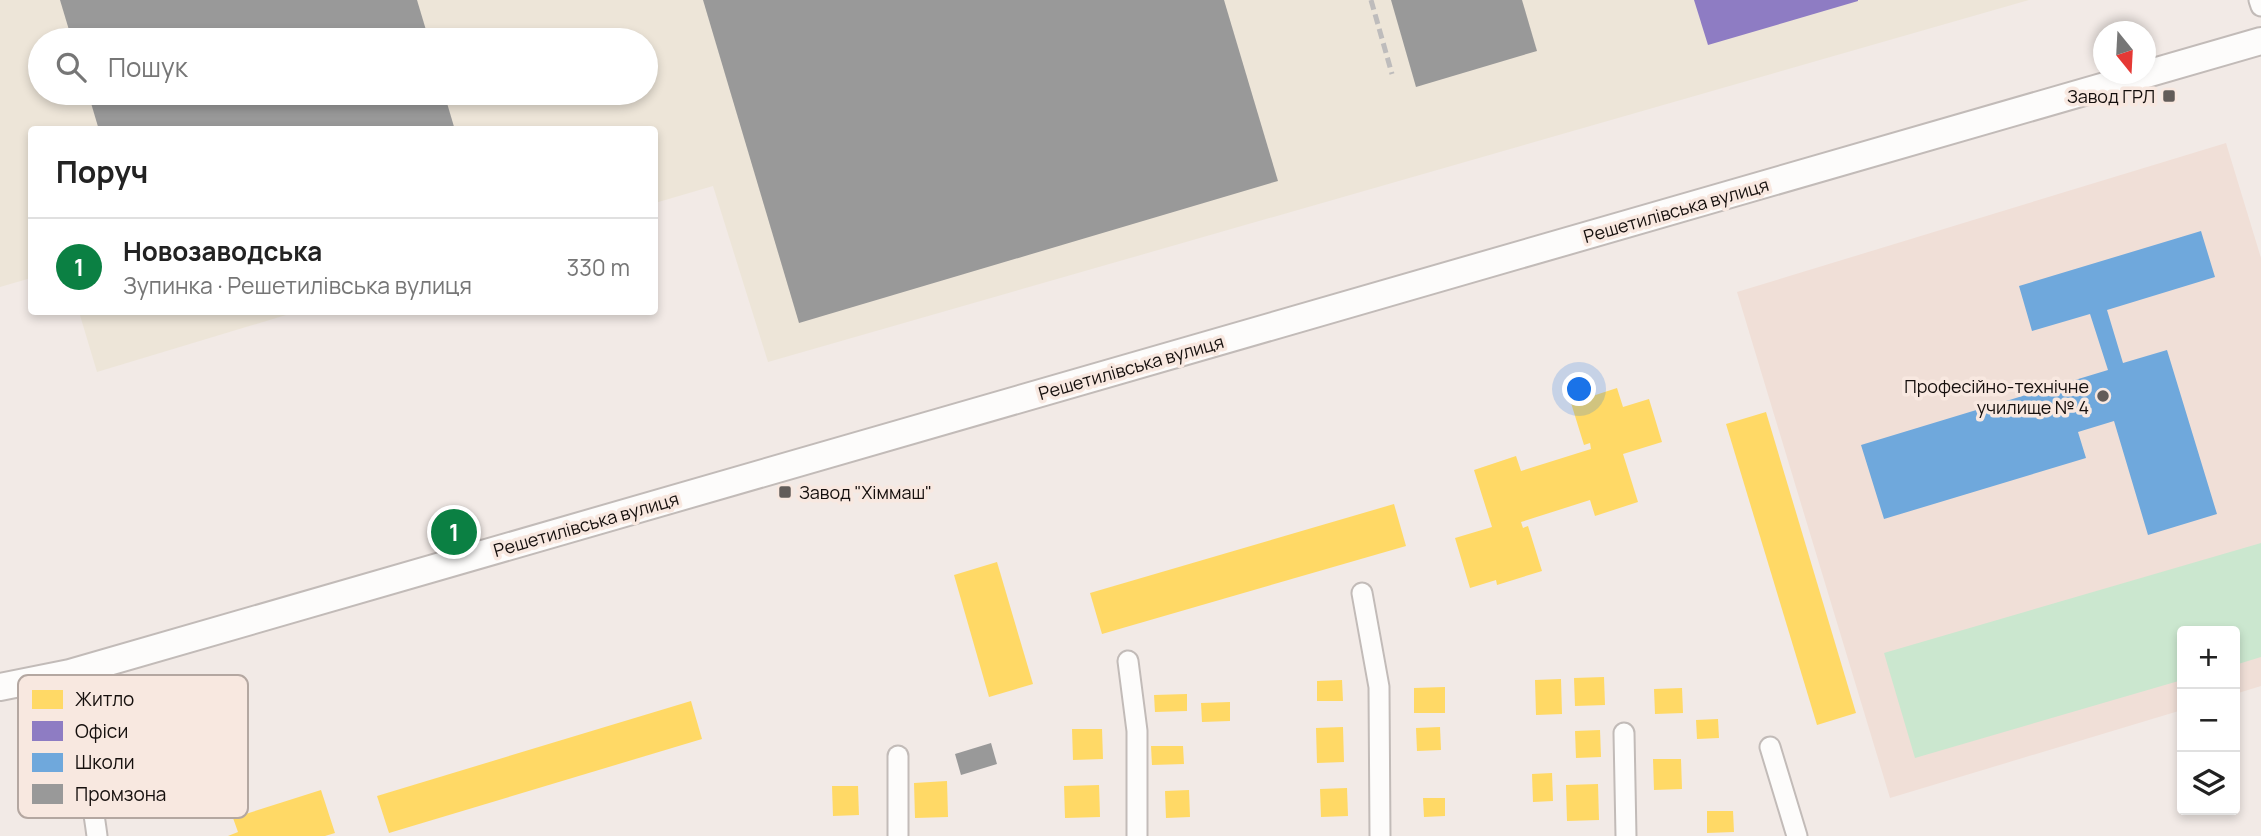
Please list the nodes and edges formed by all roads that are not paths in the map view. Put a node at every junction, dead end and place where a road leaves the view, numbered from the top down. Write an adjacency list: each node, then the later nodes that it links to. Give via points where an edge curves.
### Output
1 (2259, 0): 2 (street)
2 (2261, 6)
3 (2261, 41): 6 (street, Решетилівська вулиця)
4 (1362, 593): 17 (street, via 1379,687)
5 (1128, 661): 16 (street, via 1136,731)
6 (69, 673): 7 (street, Решетилівська вулиця)
7 (59, 675)
8 (18, 683): 9 (street, Решетилівська вулиця)
9 (0, 687)
10 (1624, 733): 18 (street)
11 (1770, 747): 19 (street)
12 (898, 756): 15 (street)
13 (94, 818): 14 (street)
14 (97, 836)
15 (898, 836)
16 (1137, 836)
17 (1380, 836)
18 (1626, 836)
19 (1797, 836)

